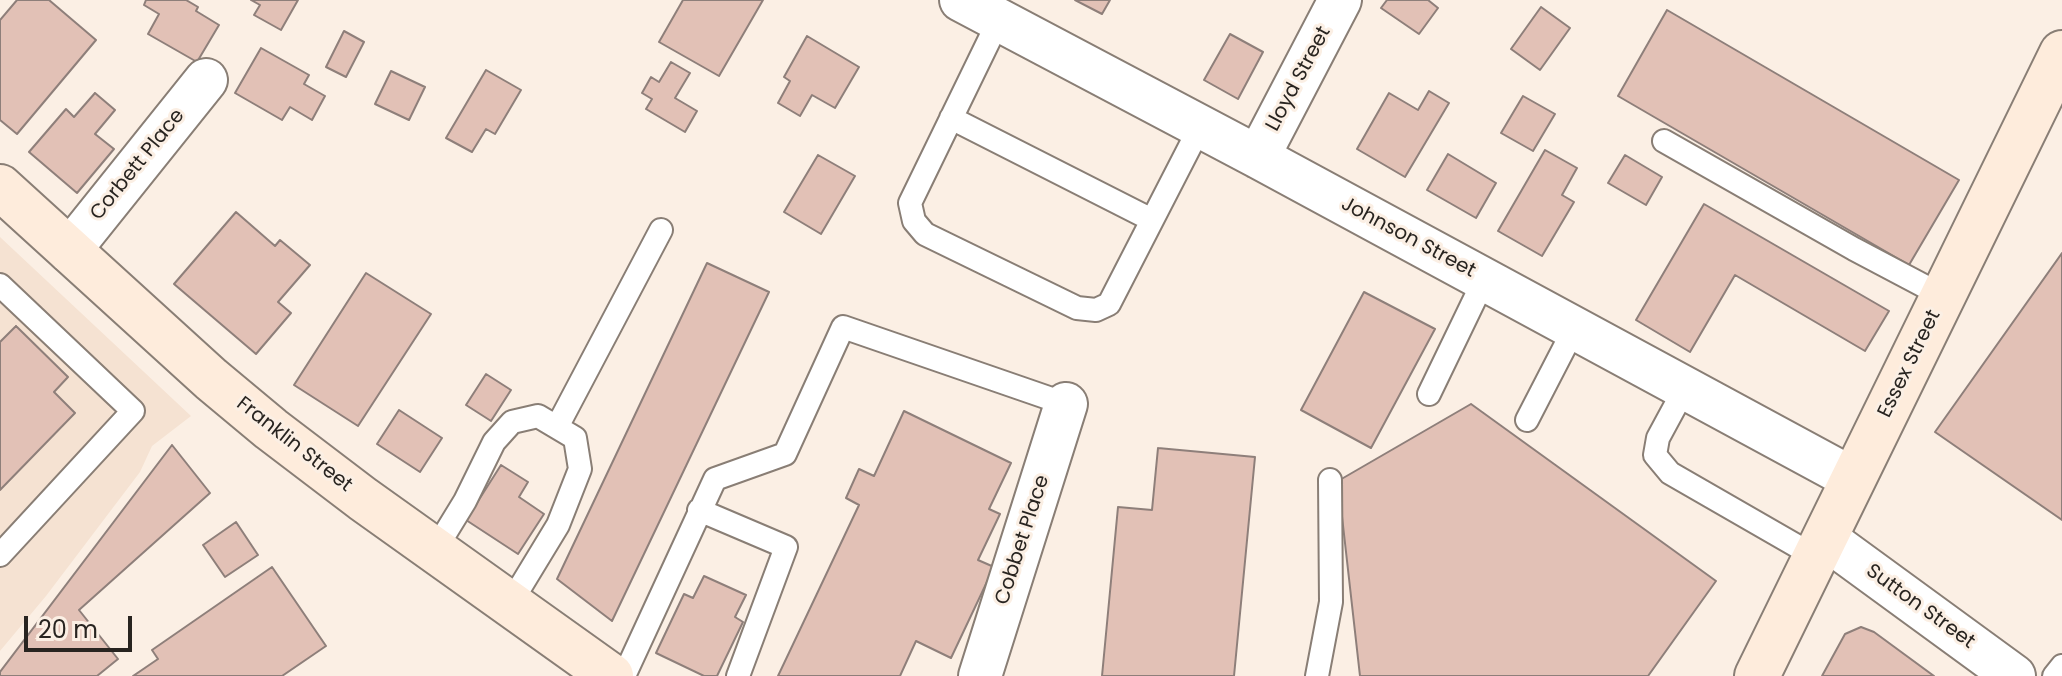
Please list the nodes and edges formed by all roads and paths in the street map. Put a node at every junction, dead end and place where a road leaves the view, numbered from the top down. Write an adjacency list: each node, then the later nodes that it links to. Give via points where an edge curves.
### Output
1 (961, 0): 3 (street, Johnson Street)
2 (1340, 0): 9 (street, Lloyd Street)
3 (999, 20): 6 (lane); 7 (street, Johnson Street)
4 (2062, 53): 16 (main road, Essex Street)
5 (206, 80): 13 (street, Corbett Place)
6 (951, 118): 11 (lane); 11 (lane, via 910,203 914,221 925,234 1077,308 1096,310 1109,304)
7 (1200, 127): 9 (street, Johnson Street); 11 (lane)
8 (1664, 141): 16 (lane)
9 (1258, 157): 14 (street, Johnson Street)
10 (0, 187): 13 (main road, Franklin Street)
11 (1152, 220)
12 (661, 230): 22 (lane)
13 (69, 251): 27 (main road, Franklin Street, via 251,413)
14 (1484, 280): 17 (street, Johnson Street); 19 (lane)
15 (0, 285): 28 (lane, via 133,411)
16 (1943, 296): 23 (main road, Essex Street)
17 (1574, 329): 18 (street, Johnson Street); 21 (lane)
18 (1685, 388): 23 (street, Johnson Street); 26 (lane, via 1658,438 1655,455 1670,473)
19 (1429, 394)
20 (1066, 404): 25 (lane, via 843,327 785,454 715,479); 34 (street, Cobbet Place)
21 (1527, 420)
22 (557, 427): 27 (lane, via 538,416 512,422 494,442); 29 (lane, via 575,438 580,469 558,525)
23 (1853, 479): 26 (main road, Essex Street)
24 (1330, 480): 35 (lane, via 1331,602)
25 (699, 510): 32 (lane); 33 (lane, via 786,547)
26 (1820, 547): 36 (main road, Essex Street); 37 (street, Sutton Street)
27 (435, 550): 29 (main road, Franklin Street)
28 (0, 555)
29 (510, 604): 31 (main road, Franklin Street)
30 (2062, 666): 38 (lane)
31 (611, 676)
32 (624, 676)
33 (738, 676)
34 (980, 676)
35 (1317, 676)
36 (1757, 676)
37 (2014, 676)
38 (2054, 676)

